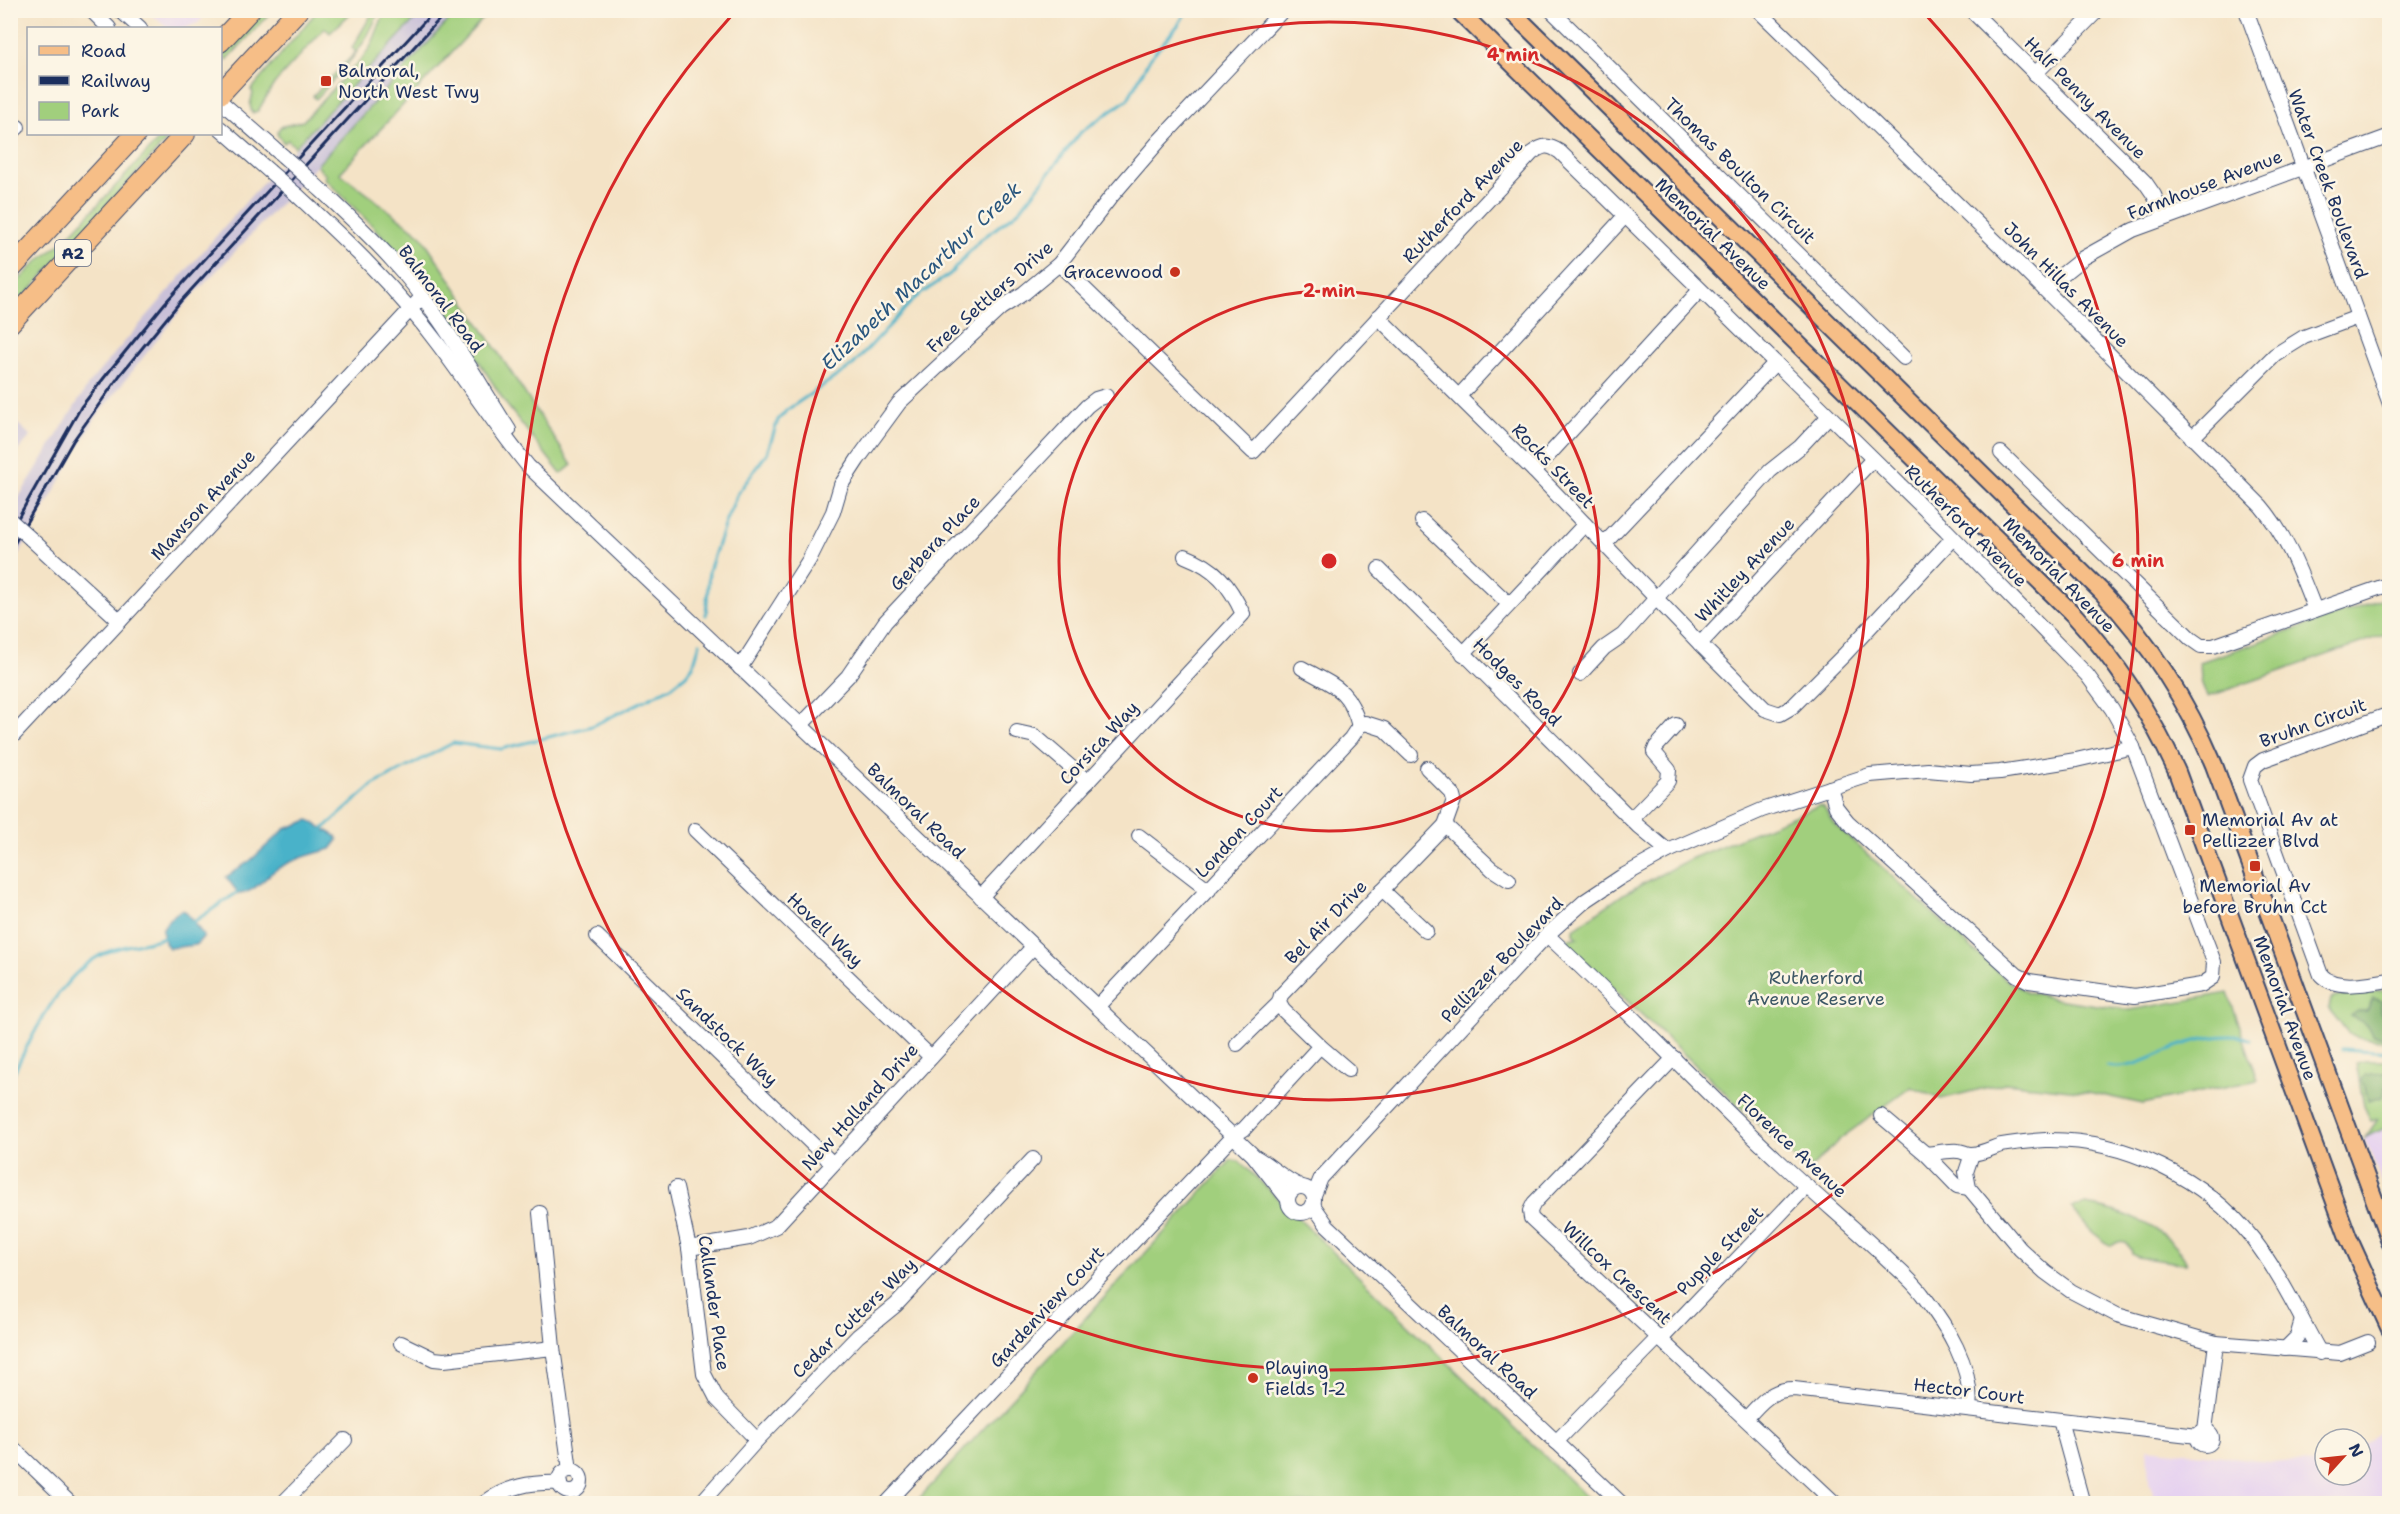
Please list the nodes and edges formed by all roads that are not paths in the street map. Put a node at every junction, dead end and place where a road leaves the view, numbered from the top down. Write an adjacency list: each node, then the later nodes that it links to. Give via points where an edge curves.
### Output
1 (91, 10): 13 (street)
2 (120, 10): 14 (street)
3 (250, 10): 15 (highway)
4 (298, 10): 17 (highway)
5 (1283, 10): 26 (street, Free Settlers Drive, via 1161,140)
6 (1458, 10): 111 (main road, Memorial Avenue, via 2075,616 2122,673 2150,717 2177,772 2348,1237)
7 (1510, 10): 108 (main road, Memorial Avenue, via 2101,591 2148,647 2177,691 2210,756)
8 (1551, 10): 35 (street, Thomas Boulton Circuit)
9 (1758, 10): 28 (street, John Hillas Avenue)
10 (1971, 10): 16 (street, Half Penny Avenue)
11 (2098, 10): 16 (street)
12 (2246, 10): 23 (street, Water Creek Boulevard)
13 (108, 27)
14 (139, 27)
15 (222, 40)
16 (2036, 74): 25 (street, Half Penny Avenue, via 2145,182)
17 (222, 92)
18 (222, 103): 30 (street, Balmoral Road, bridge, via 310,180 393,261)
19 (222, 130): 31 (street, Balmoral Road, bridge, via 352,245)
20 (135, 135): 27 (highway, A2)
21 (184, 135): 34 (highway, A2)
22 (2390, 136): 23 (street, Farmhouse Avenue)
23 (2303, 167): 25 (street, Farmhouse Avenue); 33 (street, Water Creek Boulevard)
24 (1625, 216): 29 (street, Rutherford Avenue); 32 (street, Rutherford Avenue, via 1560,152 1543,146 1532,153); 38 (street)
25 (2164, 218): 28 (street, Farmhouse Avenue, via 2100,247)
26 (1059, 264): 32 (street, Rutherford Avenue, via 1253,452); 60 (street, Free Settlers Drive, via 1001,308 899,403 841,485 809,560)
27 (10, 270)
28 (2044, 289): 41 (street, John Hillas Avenue)
29 (1700, 290): 36 (street, Rutherford Avenue); 44 (street)
30 (422, 297): 31 (street, Mawson Avenue); 45 (street, Balmoral Road, via 509,430)
31 (410, 309): 45 (street, Balmoral Road, via 507,441); 57 (street, Mawson Avenue)
32 (1378, 317): 38 (street, Rocks Street)
33 (2358, 318): 39 (street, Water Creek Boulevard); 41 (street, via 2304,337 2281,351)
34 (10, 323)
35 (1904, 358)
36 (1775, 363): 40 (street, Rutherford Avenue); 50 (street)
37 (1106, 396): 64 (street, Gerbera Place, via 1087,406 885,622 848,676)
38 (1459, 396): 44 (street, Rocks Street)
39 (2390, 404)
40 (1829, 416): 43 (street, Rutherford Avenue); 54 (street, via 1770,471)
41 (2192, 438): 56 (street, John Hillas Avenue, via 2277,526 2294,555)
42 (2001, 453): 56 (street, via 2201,646 2213,646)
43 (1873, 459): 49 (street, Rutherford Avenue); 58 (street, Whitley Avenue)
44 (1534, 471): 48 (street, Rocks Street)
45 (555, 492): 60 (street, Balmoral Road)
46 (10, 520): 57 (street, bridge)
47 (1422, 520): 55 (street)
48 (1585, 524): 50 (street, Rocks Street); 55 (street)
49 (1953, 538): 58 (street, Whitley Avenue, via 1844,655 1780,714 1765,709); 69 (street, Rutherford Avenue, via 2087,675)
50 (1604, 544): 54 (street, Rocks Street)
51 (1185, 556): 72 (street, Corsica Way, via 1212,569 1230,589 1243,614)
52 (1379, 569): 59 (street, Hodges Road)
53 (2390, 584): 56 (street)
54 (1654, 597): 58 (street, Rocks Street); 62 (street, via 1623,635 1604,648)
55 (1509, 604): 59 (street)
56 (2315, 610)
57 (120, 621): 68 (street, Mawson Avenue)
58 (1700, 644)
59 (1462, 654): 74 (street, Hodges Road)
60 (740, 668): 64 (street, Balmoral Road)
61 (1302, 668): 66 (street, via 1342,690)
62 (1580, 674)
63 (2389, 717): 87 (street, Bruhn Circuit, via 2264,760 2255,766 2250,780 2321,975 2337,983)
64 (801, 725): 82 (street, Balmoral Road)
65 (1676, 725): 74 (street, via 1654,752 1669,770 1668,782)
66 (1359, 726): 70 (street, via 1365,723 1384,729); 80 (street, London Court)
67 (1017, 732): 72 (street, via 1035,736)
68 (10, 739)
69 (2133, 747): 73 (street, Pellizzer Boulevard, via 2000,772 1928,770 1870,775); 73 (street, Rutherford Avenue, via 2214,962 2213,977 2201,985 2135,996 2043,985 2017,975 1844,818)
70 (1411, 755)
71 (1427, 768): 75 (street, Bel Air Drive, via 1454,800)
72 (1088, 782): 82 (street, Corsica Way)
73 (1830, 788): 78 (street, Pellizzer Boulevard, via 1762,810)
74 (1631, 819): 78 (street, Hodges Road)
75 (1445, 825): 79 (street); 81 (street, Bel Air Drive)
76 (695, 830): 92 (street, Hovell Way)
77 (1139, 836): 80 (street)
78 (1668, 851): 84 (street, Pellizzer Boulevard, via 1585,901)
79 (1509, 880)
80 (1209, 890): 89 (street, London Court)
81 (1383, 890): 83 (street); 88 (street, Bel Air Drive, via 1281,995)
82 (981, 897): 86 (street, Balmoral Road)
83 (1426, 931)
84 (1547, 935): 93 (street, Florence Avenue); 105 (street, Pellizzer Boulevard)
85 (597, 936): 101 (street, Sandstock Way)
86 (1033, 946): 89 (street, Balmoral Road); 92 (street, New Holland Drive)
87 (2390, 980)
88 (1279, 1003): 90 (street, Bel Air Drive); 91 (street)
89 (1097, 1007): 96 (street, Balmoral Road)
90 (1237, 1044)
91 (1320, 1046): 94 (street); 96 (street, via 1244,1129)
92 (931, 1057): 101 (street, New Holland Drive)
93 (1674, 1058): 102 (street, Florence Avenue); 112 (street, Willcox Crescent, via 1530,1211 1532,1218)
94 (1348, 1070)
95 (1881, 1116): 97 (street)
96 (1233, 1136): 99 (street, Balmoral Road); 133 (street, Gardenview Court)
97 (1926, 1154): 98 (street, via 1957,1150); 104 (street, via 1957,1186)
98 (1972, 1154): 104 (street, via 1966,1172); 110 (street, via 2024,1142 2070,1142 2128,1153 2164,1167 2230,1212 2276,1272)
99 (1253, 1155): 105 (street, Balmoral Road); 106 (street, Balmoral Road)
100 (1033, 1159): 123 (street, Cedar Cutters Way, via 896,1305 858,1336)
101 (833, 1164): 109 (street, New Holland Drive, via 776,1226 736,1241)
102 (1807, 1186): 112 (street, Pupple Street); 119 (street, Florence Avenue, via 1921,1293 1960,1355 1969,1383)
103 (676, 1188): 109 (street, Callander Place)
104 (1969, 1188): 115 (street, via 2020,1249 2071,1291 2117,1315)
105 (1307, 1197): 106 (street, via 1291,1190); 106 (street, Balmoral Road, via 1293,1210); 124 (street, Balmoral Road, via 1328,1225)
106 (1287, 1198)
107 (540, 1213): 116 (street)
108 (2390, 1242)
109 (689, 1248): 123 (street, Callander Place, via 704,1374 717,1399)
110 (2302, 1320): 117 (street, via 2297,1336); 118 (street)
111 (2390, 1329)
112 (1660, 1338): 120 (street, Willcox Crescent); 124 (street, Pupple Street)
113 (2368, 1342): 118 (street, via 2340,1353)
114 (401, 1343): 116 (street, via 444,1360)
115 (2216, 1343): 117 (street); 121 (street, Hector Court, via 2202,1433)
116 (553, 1348): 126 (street)
117 (2285, 1348): 118 (street)
118 (2320, 1353)
119 (1970, 1409): 120 (street, Hector Court, via 1786,1389 1769,1395); 121 (street, Hector Court)
120 (1746, 1419): 135 (street, Willcox Crescent)
121 (2060, 1420): 136 (street)
122 (345, 1440): 130 (street)
123 (757, 1440): 132 (street, Cedar Cutters Way)
124 (1556, 1442): 134 (street, Balmoral Road)
125 (11, 1447): 129 (street)
126 (570, 1470): 127 (street, via 561,1475); 128 (street, via 581,1478)
127 (560, 1483): 128 (street); 131 (street, via 519,1486)
128 (575, 1497)
129 (71, 1503)
130 (282, 1503)
131 (483, 1503)
132 (700, 1503)
133 (886, 1503)
134 (1622, 1503)
135 (1836, 1503)
136 (2083, 1503)

